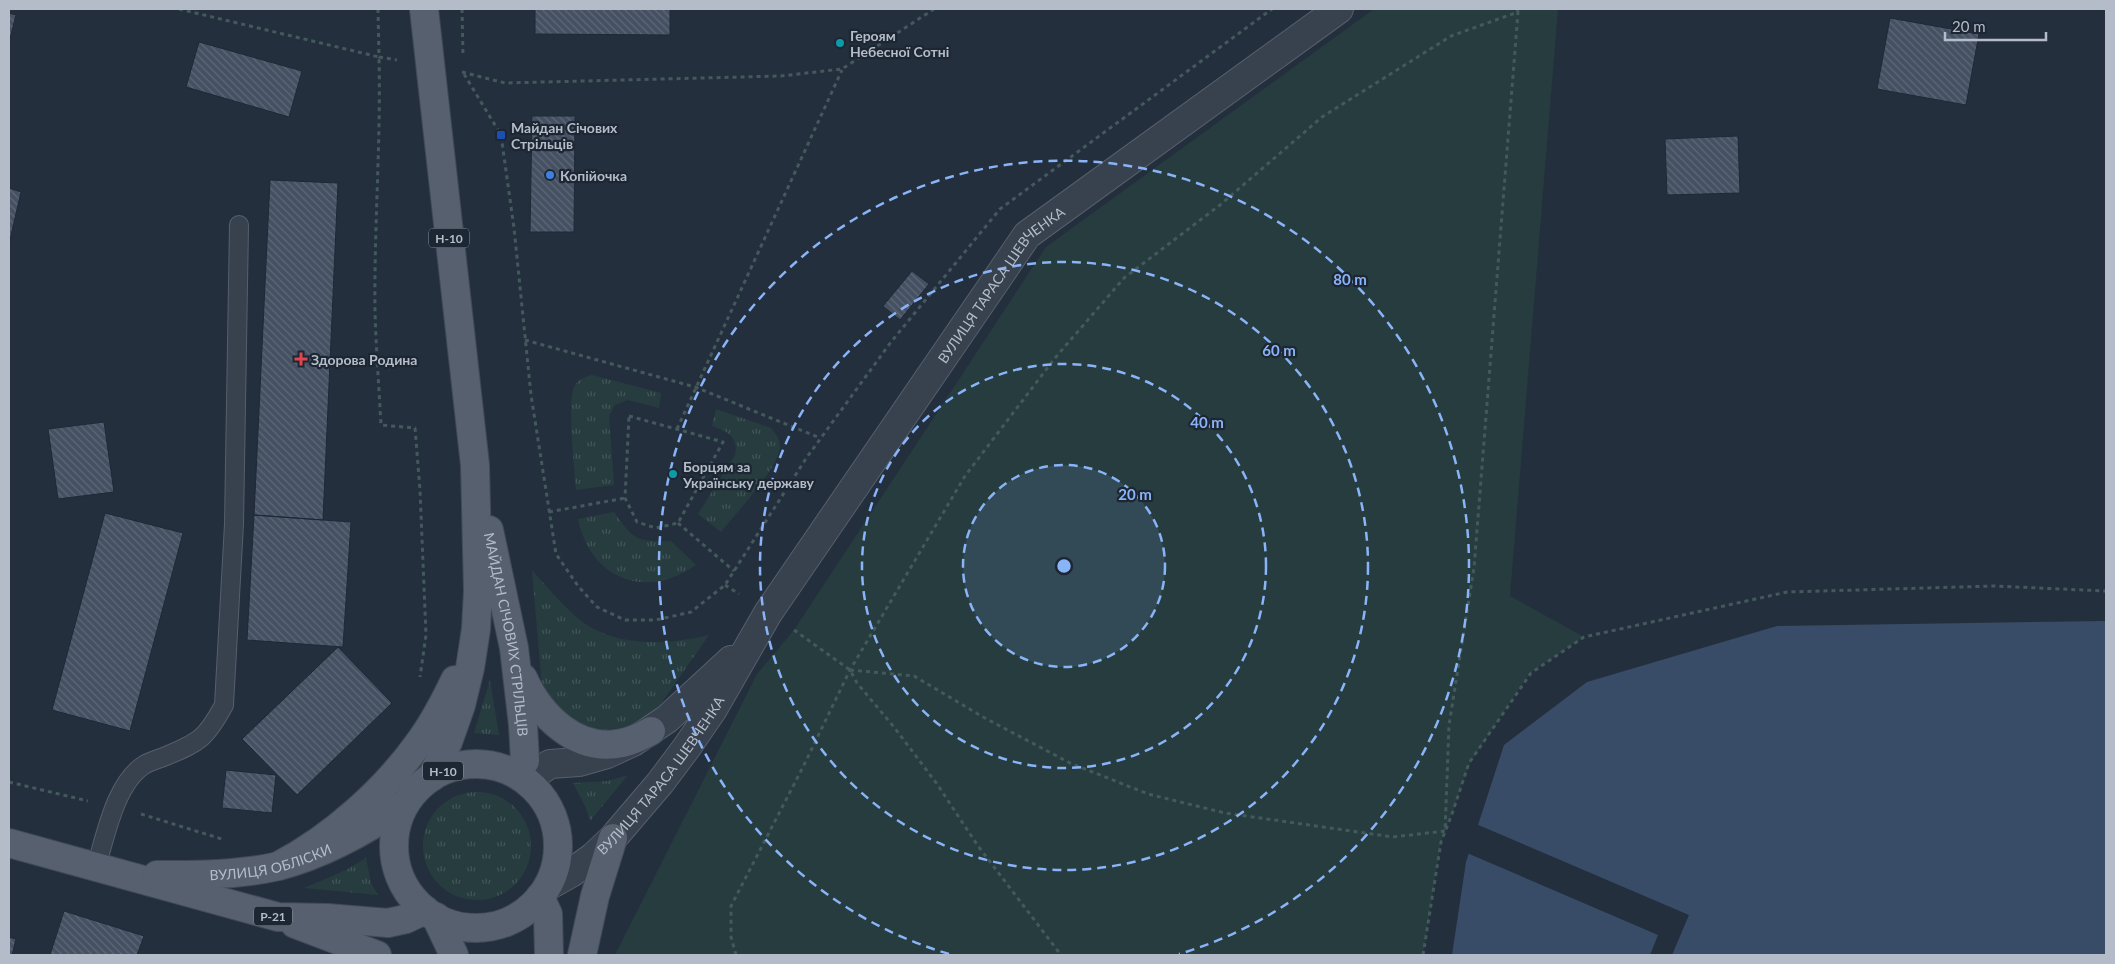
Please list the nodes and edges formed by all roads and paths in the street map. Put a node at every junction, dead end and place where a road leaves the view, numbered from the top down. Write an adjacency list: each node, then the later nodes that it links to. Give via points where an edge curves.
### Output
1 (179, 9): 8 (path)
2 (378, 9): 8 (path)
3 (424, 9): 9 (main road, МАЙДАН СІЧОВИХ СТРІЛЬЦІВ / Н-10)
4 (462, 9): 11 (path)
5 (934, 9): 10 (path)
6 (1339, 9): 26 (street, ВУЛИЦЯ ТАРАСА ШЕВЧЕНКА, via 1027,235)
7 (1518, 10): 28 (path, via 1450,36 1322,117 1220,205 1124,278 1055,358 965,476); 36 (path, via 1474,568 1449,725)
8 (379, 57): 9 (path); 29 (path, via 375,311 380,425 414,428 426,635)
9 (429, 64): 11 (path); 17 (main road, МАЙДАН СІЧОВИХ СТРІЛЬЦІВ / Н-10)
10 (842, 69): 11 (path, via 781,76 505,83); 14 (path)
11 (463, 72): 13 (path, via 501,135)
12 (239, 225): 35 (lane, via 234,524 224,705 212,727 194,744 144,765 127,782)
13 (525, 340): 14 (path); 19 (path)
14 (695, 387): 15 (path); 16 (path)
15 (677, 429): 18 (path, via 629,416); 20 (path, via 723,442)
16 (820, 438)
17 (475, 465): 22 (main road, МАЙДАН СІЧОВИХ СТРІЛЬЦІВ / Н-10); 27 (main road, МАЙДАН СІЧОВИХ СТРІЛЬЦІВ / Н-10)
18 (624, 498): 19 (path); 20 (path, via 637,522 656,528)
19 (549, 512): 24 (path, via 556,554 578,586 597,607 625,620 656,620 691,612 725,584)
20 (678, 523): 21 (path)
21 (734, 571)
22 (478, 591): 31 (main road, МАЙДАН СІЧОВИХ СТРІЛЬЦІВ / Н-10, via 476,629 461,705); 40 (main road, via 472,632 460,671 422,740 356,811 314,846)
23 (2106, 591): 36 (path, via 1994,586 1786,592 1584,637 1530,673 1470,763)
24 (739, 594)
25 (794, 630): 28 (path)
26 (749, 644): 30 (street, ВУЛИЦЯ ТАРАСА ШЕВЧЕНКА); 37 (street, ВУЛИЦЯ ТАРАСА ШЕВЧЕНКА, via 687,747)
27 (514, 648): 30 (main road, via 536,705 567,733 590,742 612,744); 32 (main road, МАЙДАН СІЧОВИХ СТРІЛЬЦІВ / Н-10, via 523,725)
28 (850, 670): 36 (path, via 914,676 1070,763 1148,794 1225,813 1393,837); 50 (path, via 731,906 731,937); 51 (path)
29 (419, 684)
30 (651, 731): 32 (street, ВУЛИЦЯ ТАРАСА ШЕВЧЕНКА, via 607,754 579,762 550,764)
31 (432, 777): 32 (main road, Н-10, via 455,766 481,763 506,769); 34 (main road, Н-10)
32 (523, 778): 43 (main road, Н-10, via 545,801 556,824 558,856)
33 (9, 782): 35 (path)
34 (405, 804): 40 (main road, ВУЛИЦЯ ОБЛІСКИ / Р-21, via 332,846); 44 (main road, Н-10, via 394,841 397,867 408,890)
35 (114, 807): 38 (path, via 192,828 223,840); 41 (lane)
36 (1445, 831): 52 (path)
37 (613, 838): 43 (street, ВУЛИЦЯ ТАРАСА ШЕВЧЕНКА); 49 (main road, via 595,896)
38 (233, 839)
39 (9, 843): 41 (main road, ВУЛИЦЯ ОБЛІСКИ / Р-21)
40 (278, 866): 42 (main road, ВУЛИЦЯ ОБЛІСКИ / Р-21, via 213,874)
41 (96, 867): 42 (main road, ВУЛИЦЯ ОБЛІСКИ / Р-21)
42 (123, 874): 45 (main road, ВУЛИЦЯ ОБЛІСКИ / Р-21)
43 (544, 892): 44 (main road, Н-10, via 521,915 492,926 460,926); 48 (main road, via 548,914)
44 (430, 913): 45 (main road, ВУЛИЦЯ ОБЛІСКИ / Р-21, via 388,923); 47 (main road, Н-10)
45 (278, 918): 46 (main road)
46 (377, 955)
47 (454, 955)
48 (548, 955)
49 (582, 955)
50 (736, 955)
51 (1061, 955)
52 (1423, 955)

